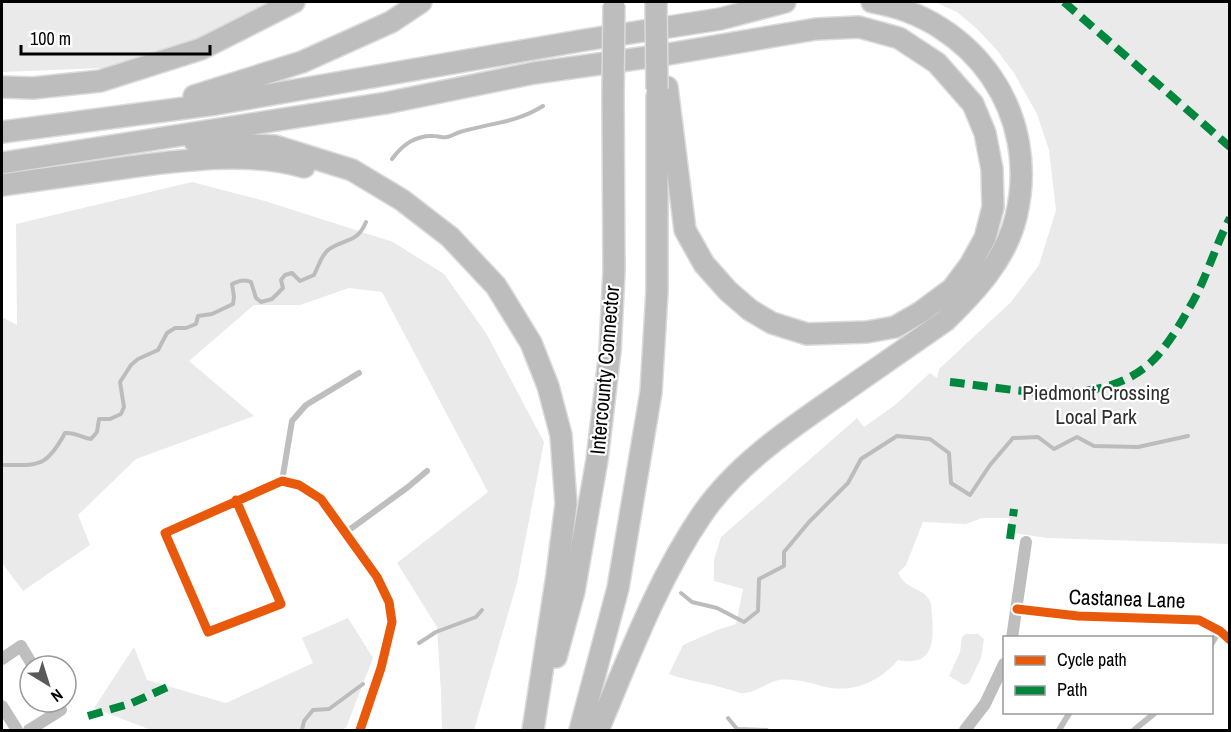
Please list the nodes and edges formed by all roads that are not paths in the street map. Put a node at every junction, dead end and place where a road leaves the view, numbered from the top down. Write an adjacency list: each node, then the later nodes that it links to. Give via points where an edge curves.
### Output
1 (294, 2): 7 (highway, via 201,49 100,81)
2 (421, 2): 9 (highway, via 390,22 302,62 209,92)
3 (656, 2): 8 (highway, Intercounty Connector, bridge)
4 (785, 2): 9 (highway, via 720,19 216,104)
5 (872, 2): 38 (highway, via 919,16 941,28 983,63 998,84 1009,109 1021,164 1016,219 994,267 945,321 797,424 725,486 703,513 663,579)
6 (614, 3): 36 (highway, Intercounty Connector, bridge, via 614,271 610,351 597,460 574,591)
7 (2, 87)
8 (662, 88): 11 (highway, via 685,230 704,264 728,291 772,322 807,334 895,327 952,289 985,238 993,207 992,170 985,133 973,104 937,63 899,38 859,27 816,29 534,73 386,103); 37 (highway, Intercounty Connector, via 651,392 618,588)
9 (94, 119): 10 (highway)
10 (2, 132)
11 (126, 143): 12 (highway); 14 (highway, via 275,146 352,170)
12 (2, 163)
13 (2, 185): 14 (highway, via 177,161 230,158 290,163)
14 (402, 200): 36 (highway, via 450,237 496,286 531,343 558,425 566,504)
15 (359, 373): 17 (lane, via 306,405 292,421)
16 (427, 471): 19 (lane)
17 (282, 482): 18 (street); 19 (street, via 300,485 321,499)
18 (236, 500): 18 (street, via 281,604 208,632 165,533)
19 (345, 533): 35 (street, via 377,577 389,602 392,622)
20 (1026, 542): 21 (street)
21 (1017, 609): 22 (street, Castanea Lane, via 1078,616 1199,620); 23 (street)
22 (1220, 630): 24 (street, Castanea Lane); 25 (lane)
23 (1012, 636)
24 (1230, 640)
25 (1213, 641)
26 (26, 654): 27 (street, via 21,646)
27 (2, 659)
28 (1003, 668): 39 (street, via 985,704)
29 (2, 706): 33 (street)
30 (55, 714): 34 (street)
31 (1069, 714): 40 (lane)
32 (1154, 714): 41 (lane)
33 (17, 730)
34 (29, 730)
35 (360, 730)
36 (533, 730)
37 (580, 730)
38 (598, 730)
39 (965, 730)
40 (1059, 730)
41 (1134, 730)

